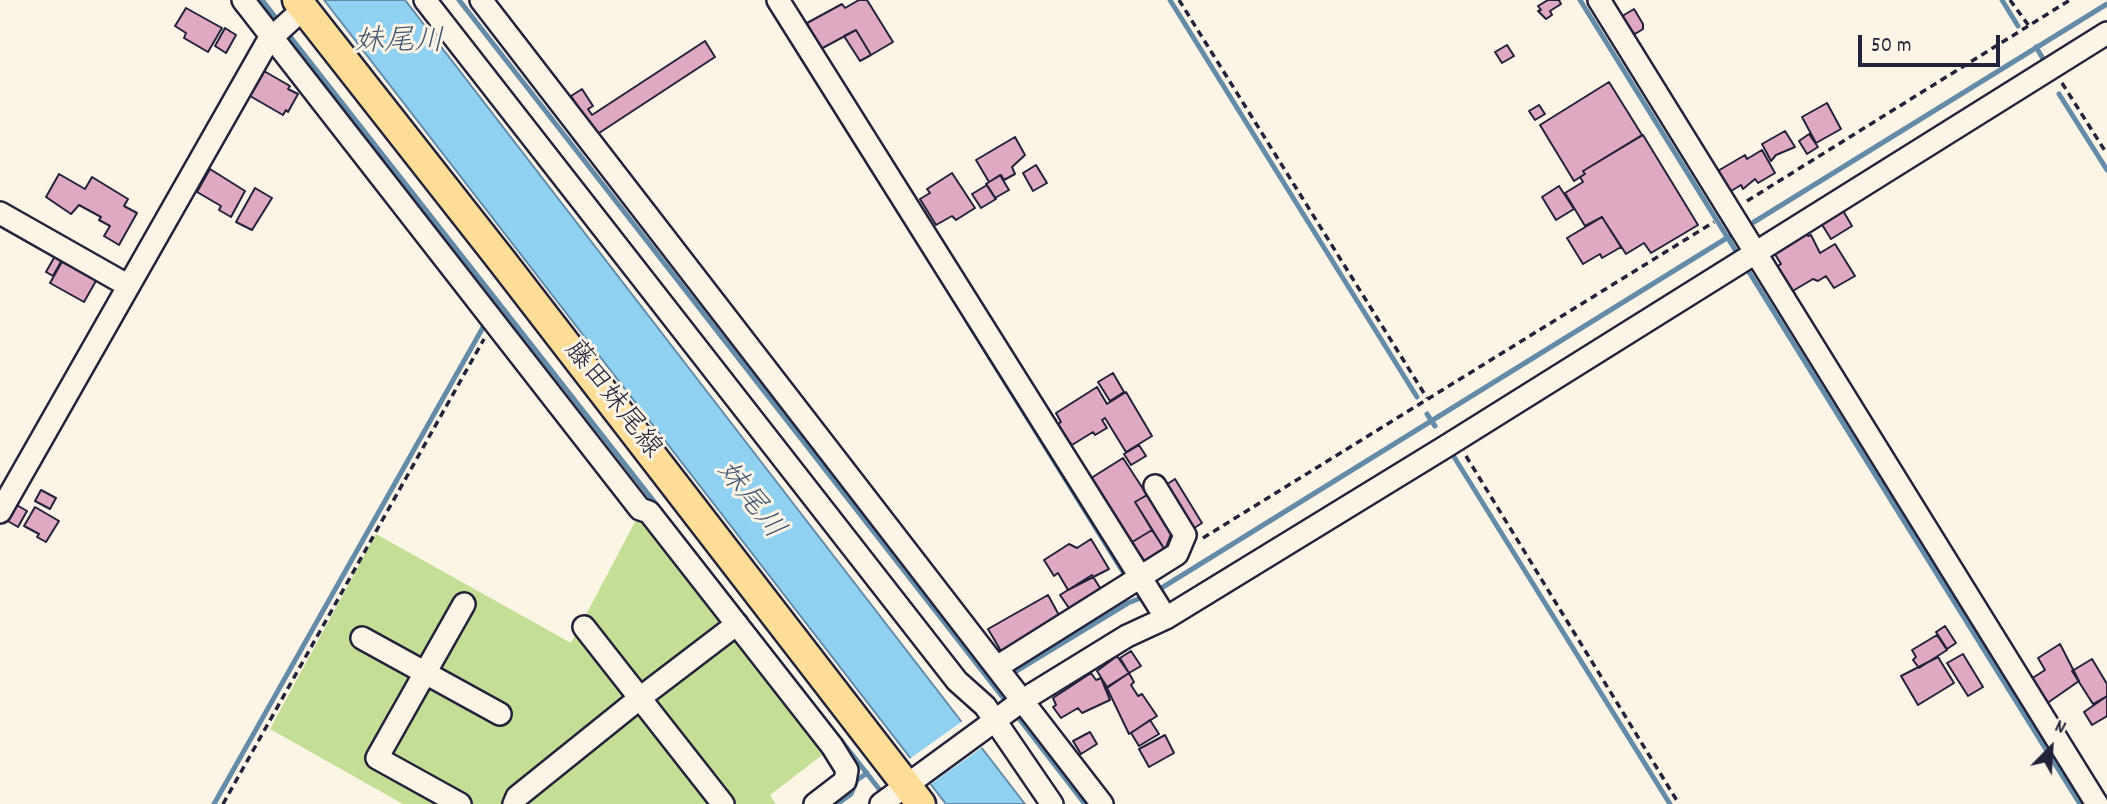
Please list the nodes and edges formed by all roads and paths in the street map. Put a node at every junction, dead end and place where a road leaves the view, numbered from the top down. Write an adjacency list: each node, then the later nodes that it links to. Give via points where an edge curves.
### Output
1 (243, 0): 9 (street)
2 (425, 0): 33 (street, via 957,681 985,706)
3 (481, 0): 30 (street)
4 (778, 0): 25 (street)
5 (1179, 0): 20 (path)
6 (1599, 0): 14 (street)
7 (2010, 0): 10 (path)
8 (2070, 0): 10 (path)
9 (287, 19): 18 (street); 19 (street); 35 (main road, 藤田妹尾線, via 502,261)
10 (2029, 26): 14 (path)
11 (2107, 33): 12 (street)
12 (2051, 67): 13 (path); 17 (street)
13 (2107, 154)
14 (1731, 211): 17 (street)
15 (0, 213): 18 (street)
16 (1712, 223): 20 (path)
17 (1748, 258): 21 (street); 44 (street)
18 (127, 285): 23 (street)
19 (493, 320): 27 (street, via 640,509 649,512); 36 (path)
20 (1427, 397): 24 (path)
21 (1455, 440): 25 (street); 43 (path)
22 (1155, 486): 24 (street, via 1185,535)
23 (0, 512)
24 (1177, 554): 25 (street)
25 (1146, 593): 30 (street); 33 (street, via 1127,636)
26 (464, 604): 31 (street)
27 (737, 624): 32 (street); 40 (street, via 847,770 845,782)
28 (584, 627): 32 (street)
29 (362, 638): 31 (street)
30 (998, 667): 33 (street)
31 (425, 673): 34 (street); 37 (street, via 377,758)
32 (640, 698): 38 (street); 39 (street)
33 (1005, 713): 35 (street); 41 (street); 42 (street)
34 (500, 714)
35 (900, 795)
36 (223, 804)
37 (460, 804)
38 (514, 804)
39 (723, 804)
40 (815, 804)
41 (1052, 804)
42 (1102, 804)
43 (1679, 804)
44 (2097, 804)

